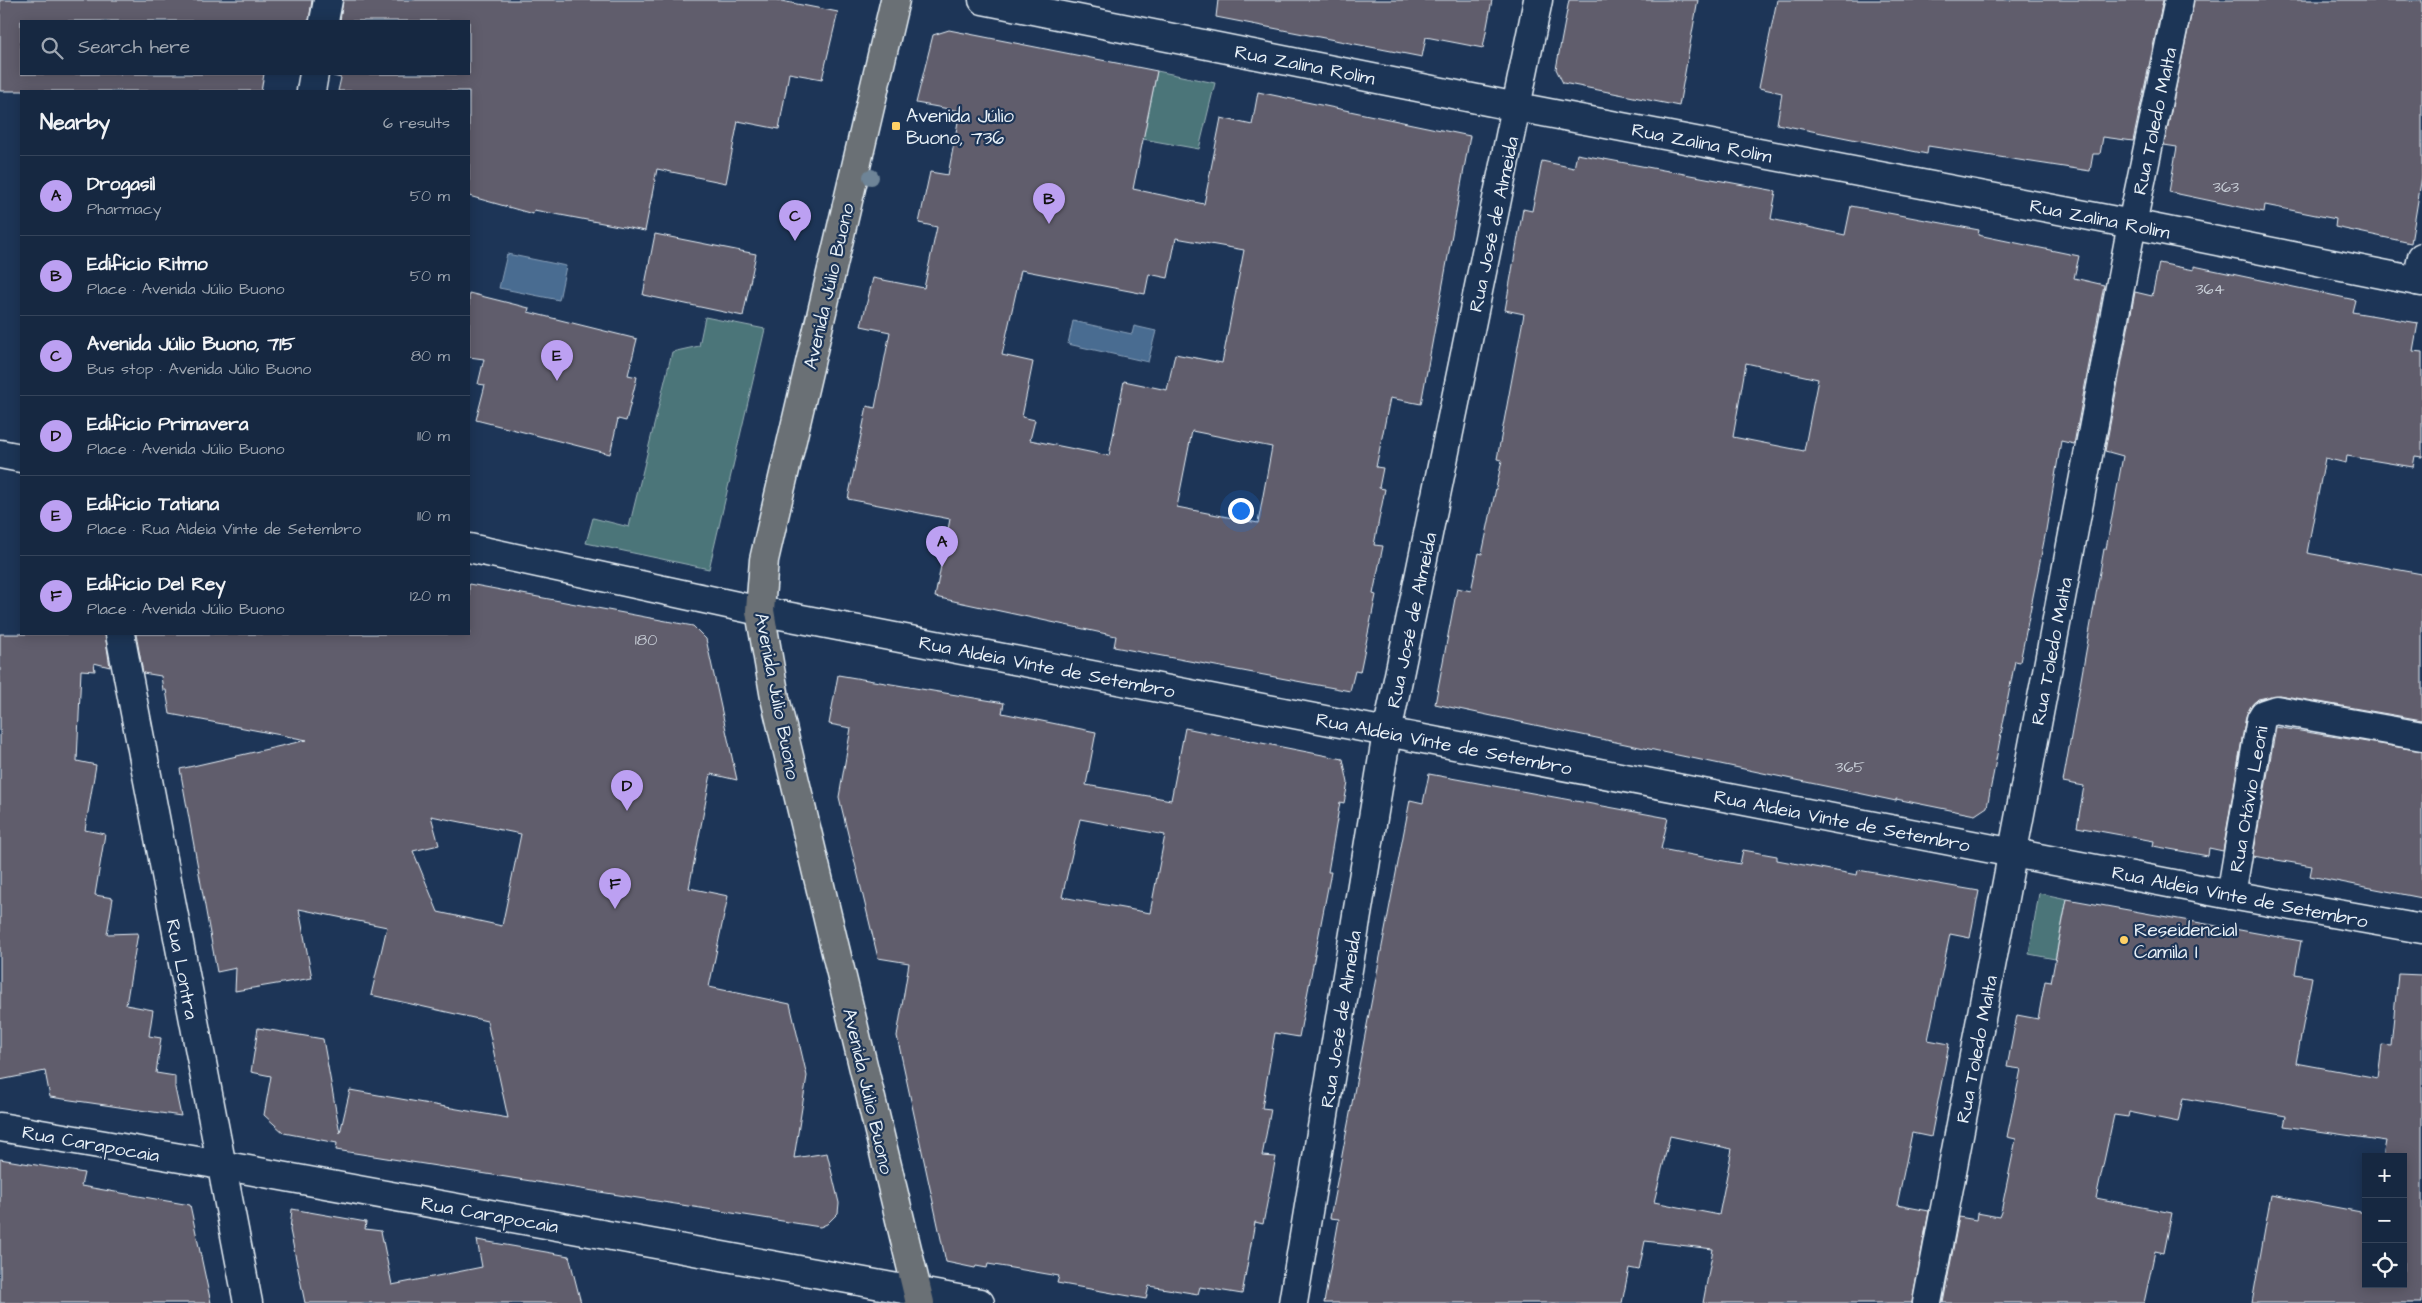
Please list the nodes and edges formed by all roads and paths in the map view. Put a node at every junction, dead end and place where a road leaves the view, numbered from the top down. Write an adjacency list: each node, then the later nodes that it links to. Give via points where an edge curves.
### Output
1 (328, 0): 6 (street)
2 (895, 0): 15 (main road, Avenida Júlio Buono, via 764,560)
3 (983, 0): 9 (street, Rua Zalina Rolim)
4 (1538, 0): 9 (street, Rua José de Almeida)
5 (2179, 0): 10 (street, Rua Toledo Malta)
6 (324, 20)
7 (314, 75): 8 (street)
8 (311, 90)
9 (1517, 108): 10 (street, Rua Zalina Rolim); 17 (street, Rua José de Almeida)
10 (2132, 224): 11 (street, Rua Zalina Rolim); 19 (street, Rua Toledo Malta)
11 (2420, 273)
12 (0, 454): 13 (street)
13 (20, 458)
14 (470, 548): 15 (street, Rua Aldeia Vinte de Setembro)
15 (760, 611): 17 (street, Rua Aldeia Vinte de Setembro); 24 (main road, Avenida Júlio Buono, via 775,698)
16 (120, 635): 23 (street, Rua Lontra)
17 (1387, 733): 19 (street, Rua Aldeia Vinte de Setembro); 27 (street, Rua José de Almeida)
18 (2422, 736): 20 (street, Rua Otávio Leoni, via 2276,710 2264,714)
19 (2014, 853): 20 (street, Rua Aldeia Vinte de Setembro); 28 (street, Rua Toledo Malta)
20 (2231, 895): 21 (street, Rua Aldeia Vinte de Setembro)
21 (2422, 930)
22 (0, 1127): 23 (street, Rua Carapocaia)
23 (221, 1165): 24 (street, Rua Carapocaia); 25 (street, Rua Lontra)
24 (918, 1297): 26 (street, Rua Carapocaia)
25 (248, 1303)
26 (980, 1303)
27 (1293, 1303)
28 (1926, 1303)

